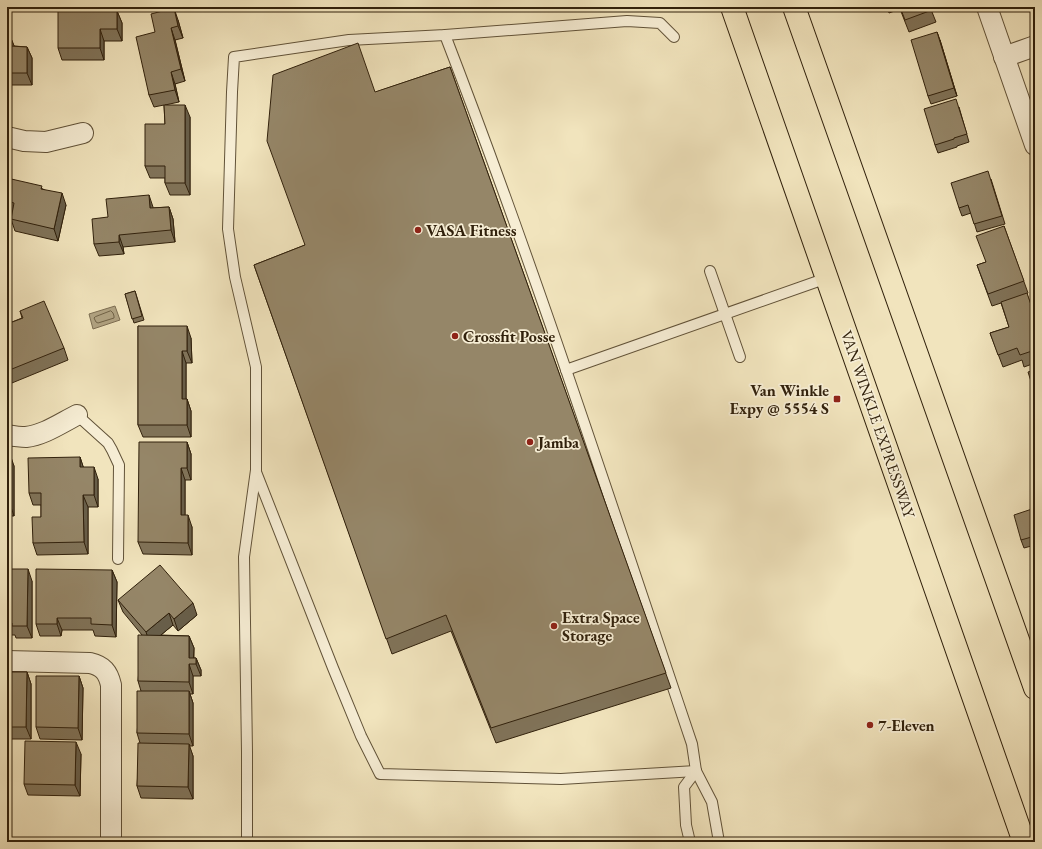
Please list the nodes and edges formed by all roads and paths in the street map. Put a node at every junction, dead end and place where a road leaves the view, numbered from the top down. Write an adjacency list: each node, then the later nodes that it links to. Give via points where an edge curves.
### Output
1 (732, 7): 12 (main road, VAN WINKLE EXPRESSWAY)
2 (794, 7): 21 (main road)
3 (987, 7): 7 (street)
4 (445, 35): 5 (lane, via 627,21 660,23); 15 (lane); 18 (lane, via 349,40 234,57 228,229 235,278 256,367)
5 (674, 37)
6 (1035, 46): 7 (street)
7 (1004, 57): 10 (street)
8 (83, 133): 9 (street, via 46,142)
9 (7, 137)
10 (1035, 145)
11 (710, 271): 13 (lane)
12 (827, 278): 13 (lane); 27 (main road, VAN WINKLE EXPRESSWAY)
13 (725, 314): 14 (lane); 15 (lane)
14 (740, 358)
15 (566, 370): 22 (lane, via 692,744)
16 (76, 415): 17 (street, via 38,434 27,437); 19 (lane, via 108,443 118,464)
17 (7, 435)
18 (256, 470): 22 (lane, via 361,736 380,774 561,779); 24 (lane, via 244,557)
19 (118, 558)
20 (7, 661): 23 (street, via 97,664 109,679)
21 (1035, 688)
22 (696, 771): 25 (lane, via 684,787 686,824); 26 (lane, via 712,802)
23 (111, 842)
24 (247, 842)
25 (690, 842)
26 (719, 842)
27 (1024, 842)

